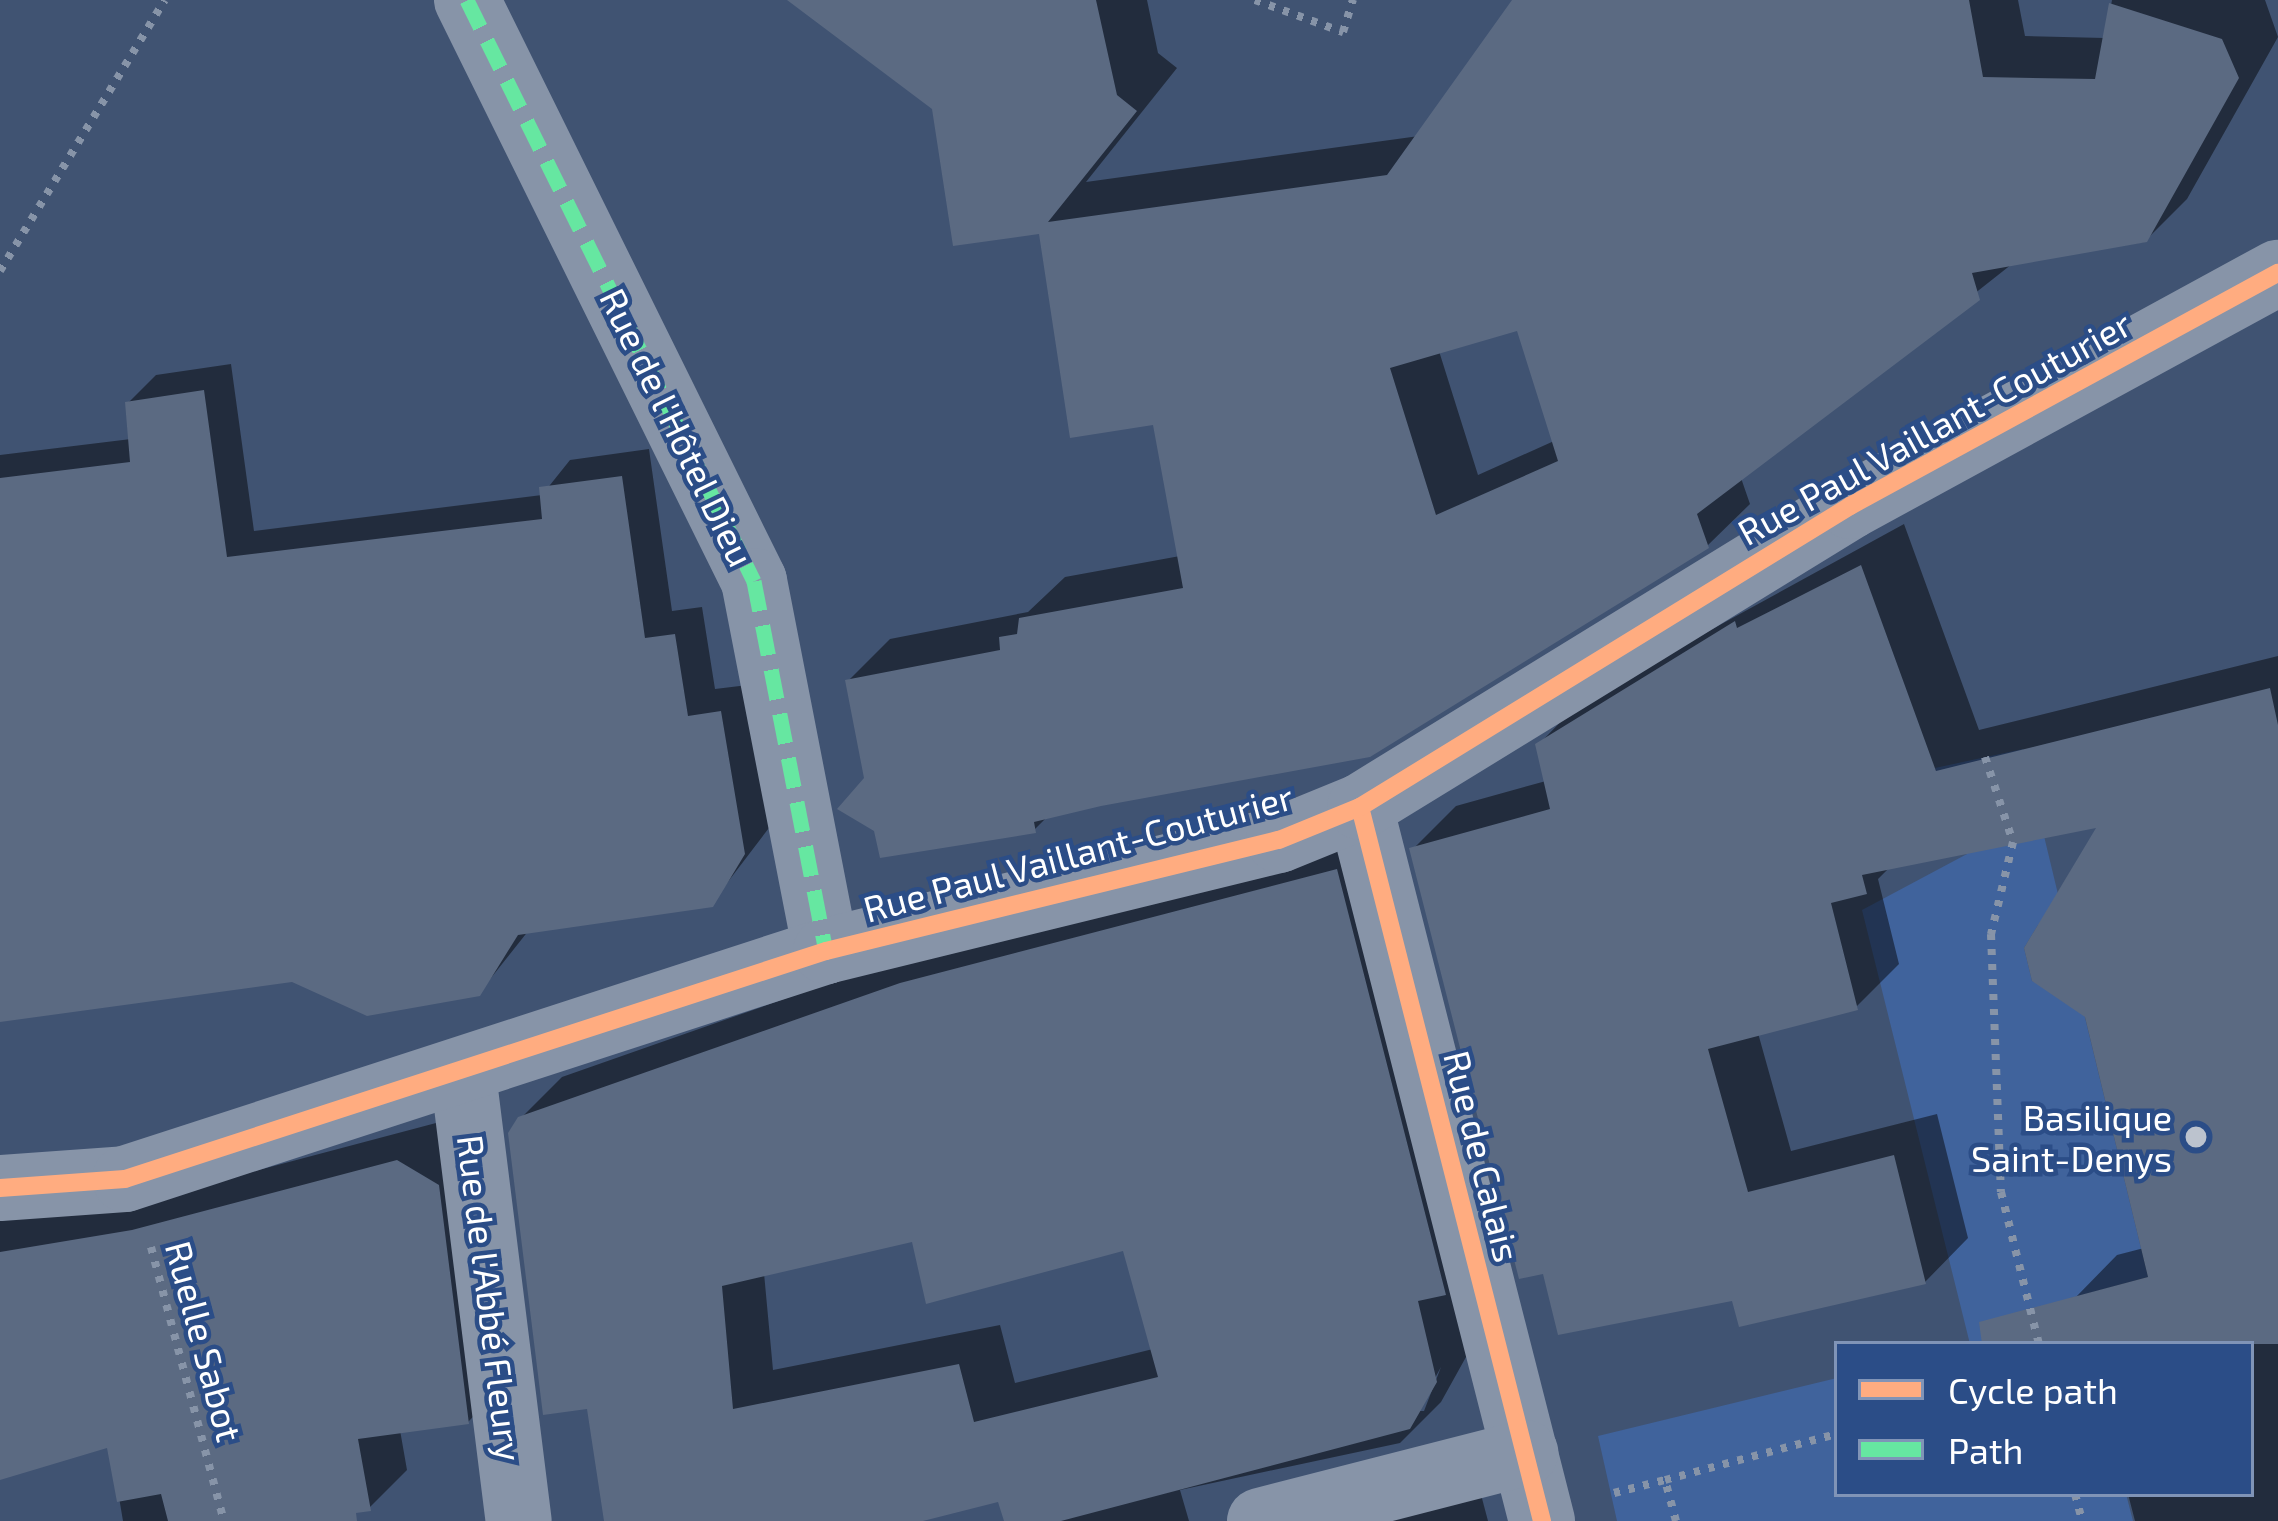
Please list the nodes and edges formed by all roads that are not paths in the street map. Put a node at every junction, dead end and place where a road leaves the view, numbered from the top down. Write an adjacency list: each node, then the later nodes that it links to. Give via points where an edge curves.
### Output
1 (467, 0): 4 (street, Rue de l'Hôtel Dieu, via 754,581)
2 (2278, 272): 3 (street, Rue Paul Vaillant-Couturier, via 1850,506)
3 (1360, 807): 4 (street, Rue Paul Vaillant-Couturier, via 1279,840); 7 (street, Rue de Calais)
4 (826, 951): 5 (street, Rue Paul Vaillant-Couturier)
5 (463, 1074): 6 (street, Rue Paul Vaillant-Couturier, via 140,1174); 8 (street, Rue de l'Abbé Fleury)
6 (0, 1189)
7 (1525, 1453): 9 (street); 10 (street, Rue de Calais)
8 (519, 1521)
9 (1260, 1521)
10 (1542, 1521)

